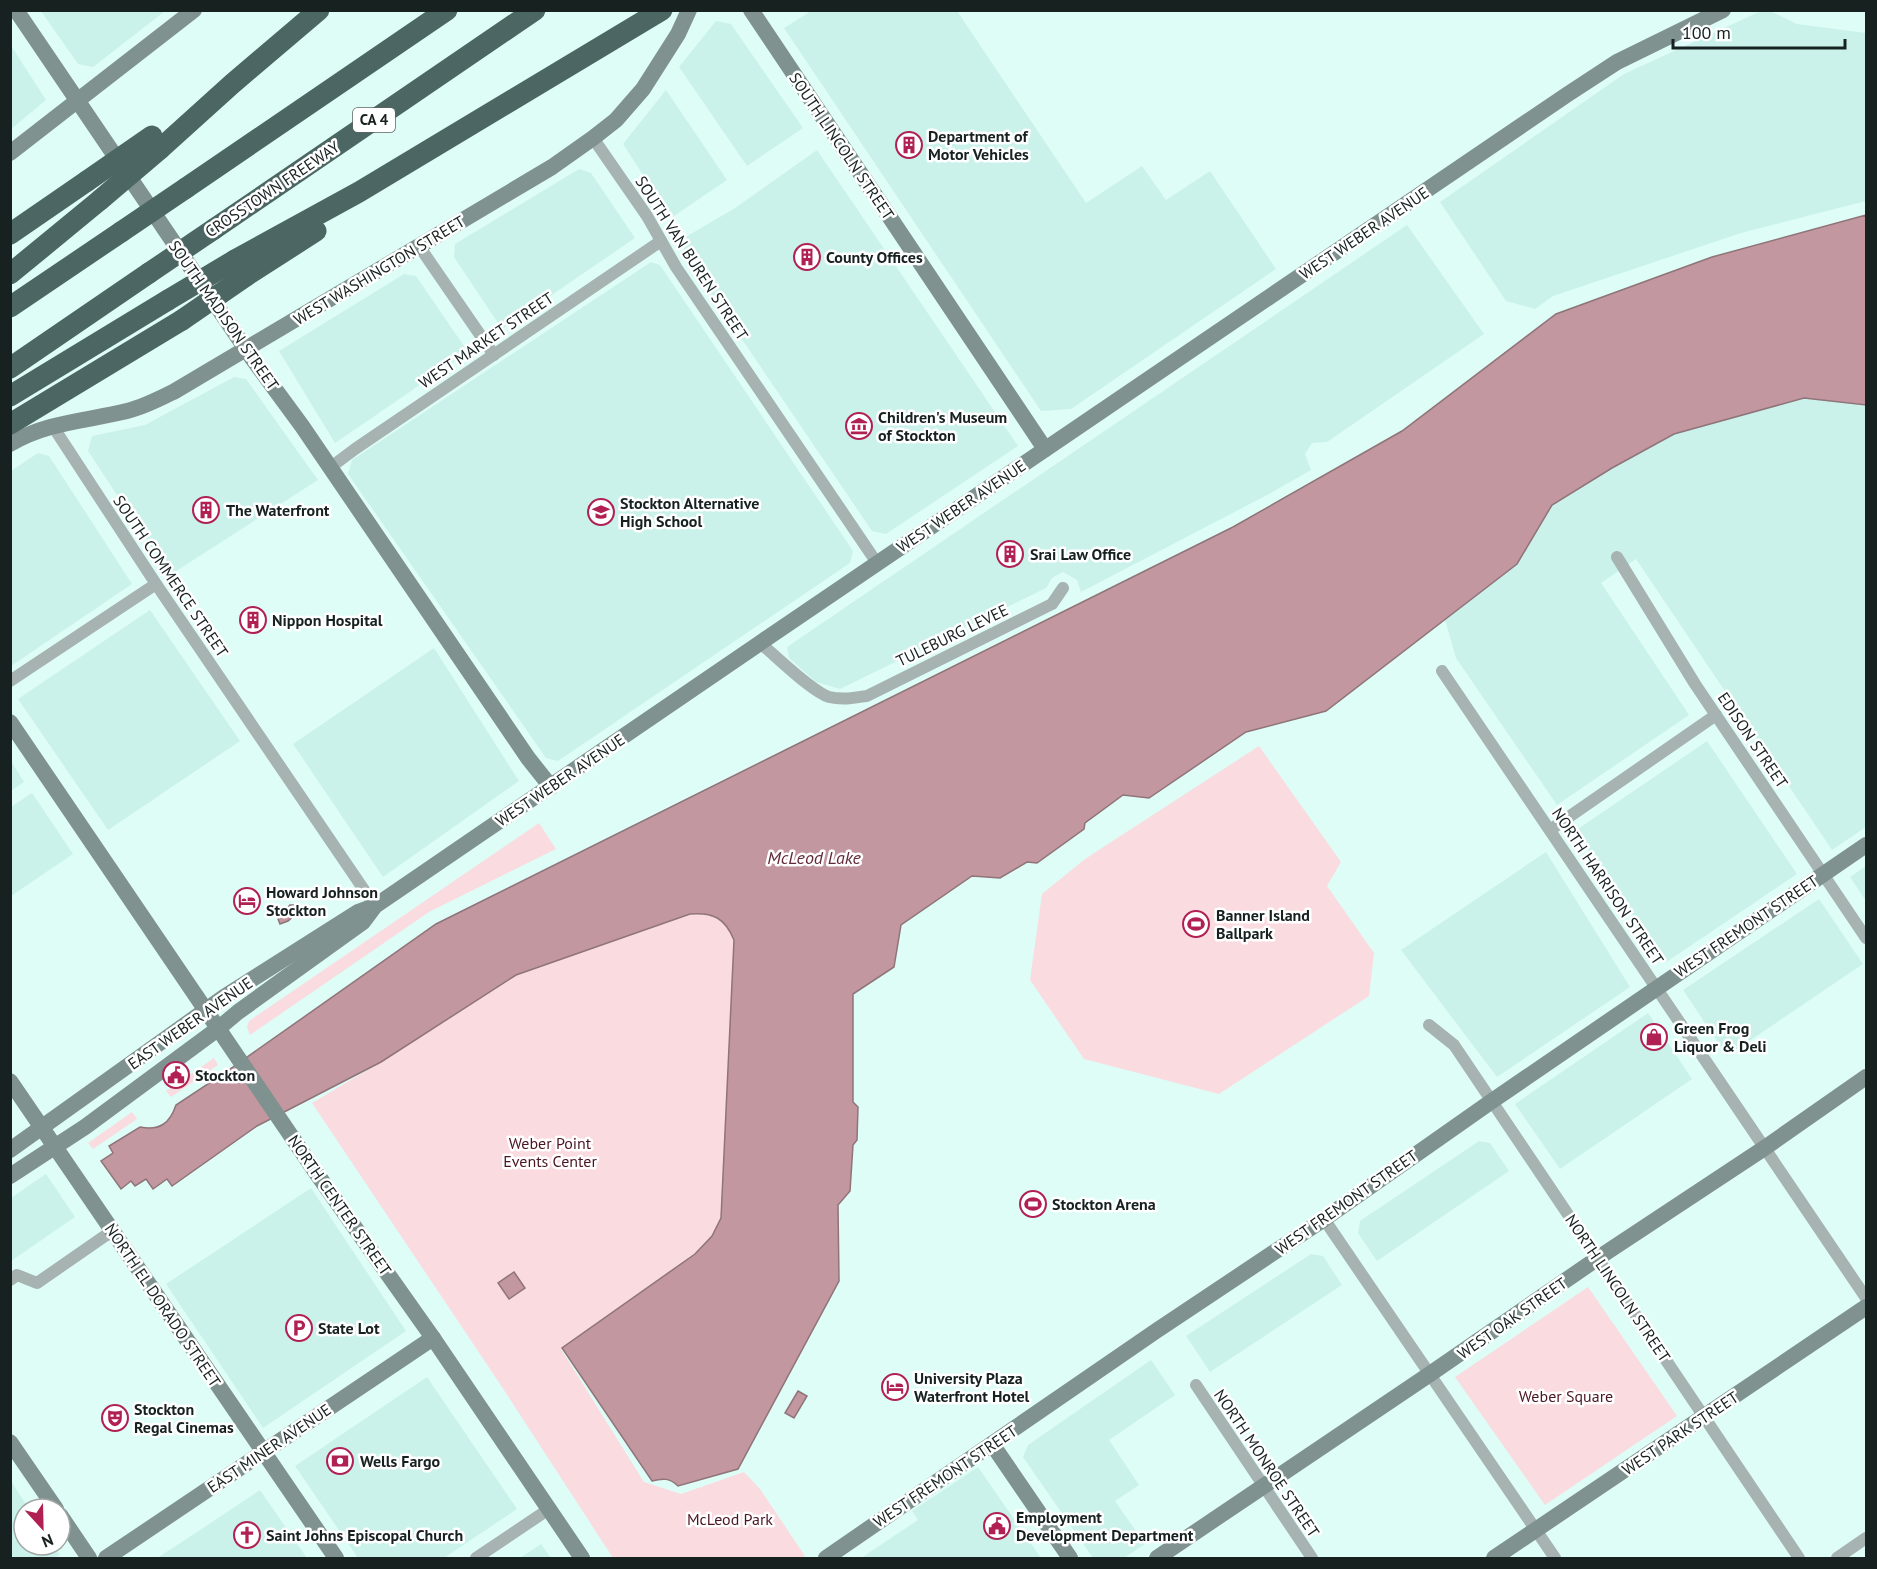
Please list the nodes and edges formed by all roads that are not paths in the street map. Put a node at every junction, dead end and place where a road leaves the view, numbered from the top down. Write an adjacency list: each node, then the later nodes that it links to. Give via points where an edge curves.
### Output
1 (16, 10): 10 (street, SOUTH MADISON STREET)
2 (194, 10): 10 (street)
3 (319, 10): 12 (highway)
4 (447, 10): 19 (highway, bridge)
5 (535, 10): 22 (highway, CROSSTOWN FREEWAY / CA 4, bridge)
6 (662, 10): 17 (highway, via 359,192)
7 (689, 10): 11 (street, WEST WASHINGTON STREET, via 643,89 616,120)
8 (751, 10): 27 (street, SOUTH LINCOLN STREET)
9 (1723, 10): 27 (street, WEST WEBER AVENUE, via 1607,69)
10 (78, 101): 13 (street); 20 (street, SOUTH MADISON STREET)
11 (592, 138): 15 (street, SOUTH VAN BUREN STREET); 16 (street, WEST WASHINGTON STREET, via 552,167)
12 (156, 142): 14 (highway, bridge, via 87,181); 18 (highway, bridge, via 100,200)
13 (10, 153)
14 (10, 234)
15 (661, 241): 21 (street, WEST MARKET STREET); 30 (street, SOUTH VAN BUREN STREET)
16 (419, 246): 20 (street, WEST WASHINGTON STREET); 21 (street)
17 (241, 268): 23 (highway, bridge, via 168,300); 24 (highway, bridge, via 182,320)
18 (10, 274)
19 (10, 307)
20 (246, 349): 25 (street, WEST WASHINGTON STREET, via 154,402 129,411); 28 (street, SOUTH MADISON STREET)
21 (494, 355): 28 (street, WEST MARKET STREET)
22 (10, 368)
23 (10, 396)
24 (10, 424)
25 (52, 425): 26 (street, WEST WASHINGTON STREET); 31 (street, SOUTH COMMERCE STREET)
26 (10, 444)
27 (1045, 448): 30 (street, WEST WEBER AVENUE)
28 (331, 467): 38 (street, SOUTH MADISON STREET)
29 (1617, 557): 36 (street, EDISON STREET)
30 (877, 563): 33 (street, WEST WEBER AVENUE)
31 (156, 584): 35 (street); 42 (street, SOUTH COMMERCE STREET)
32 (1063, 588): 33 (street, TULEBURG LEVEE, via 1052,604 867,696 828,697 814,690)
33 (760, 643): 38 (street, WEST WEBER AVENUE)
34 (1442, 671): 39 (street, NORTH HARRISON STREET)
35 (10, 681)
36 (1716, 715): 39 (street); 41 (street, EDISON STREET)
37 (10, 722): 45 (street, NORTH CENTER STREET)
38 (550, 787): 42 (street, WEST WEBER AVENUE)
39 (1551, 830): 44 (street, NORTH HARRISON STREET)
40 (1866, 845): 41 (street, WEST FREMONT STREET)
41 (1823, 874): 43 (street, EDISON STREET); 44 (street, WEST FREMONT STREET)
42 (375, 906): 45 (street, EAST WEBER AVENUE, via 358,912); 47 (street, WEST WEBER AVENUE, via 363,922)
43 (1866, 938)
44 (1656, 988): 50 (street, WEST FREMONT STREET); 53 (street, NORTH HARRISON STREET)
45 (206, 1010): 47 (street, NORTH CENTER STREET); 51 (street, EAST WEBER AVENUE)
46 (1429, 1024): 50 (street, NORTH LINCOLN STREET, via 1454,1045)
47 (219, 1028): 52 (street, EAST WEBER AVENUE); 62 (street, NORTH CENTER STREET)
48 (1866, 1077): 53 (street, WEST OAK STREET)
49 (10, 1081): 51 (street, NORTH EL DORADO STREET)
50 (1492, 1101): 56 (street, WEST FREMONT STREET); 58 (street, NORTH LINCOLN STREET)
51 (43, 1128): 52 (street, NORTH EL DORADO STREET); 54 (street, EAST WEBER AVENUE)
52 (55, 1146): 55 (street, EAST WEBER AVENUE); 57 (street, NORTH EL DORADO STREET)
53 (1766, 1147): 58 (street, WEST OAK STREET); 60 (street, NORTH HARRISON STREET)
54 (10, 1150)
55 (10, 1176)
56 (1324, 1219): 63 (street); 67 (street, WEST FREMONT STREET)
57 (112, 1231): 59 (street, via 37,1283 17,1275); 68 (street, NORTH EL DORADO STREET)
58 (1598, 1258): 63 (street, WEST OAK STREET); 65 (street, NORTH LINCOLN STREET)
59 (10, 1280)
60 (1866, 1298)
61 (1866, 1307): 65 (street, WEST PARK STREET)
62 (433, 1338): 68 (street, EAST MINER AVENUE); 71 (street, NORTH CENTER STREET)
63 (1430, 1374): 69 (street, WEST OAK STREET); 72 (street)
64 (1196, 1385): 69 (street, NORTH MONROE STREET)
65 (1703, 1418): 72 (street, WEST PARK STREET); 86 (street, NORTH LINCOLN STREET)
66 (10, 1442): 70 (street)
67 (992, 1444): 80 (street, WEST FREMONT STREET); 81 (street)
68 (263, 1452): 76 (street, EAST MINER AVENUE); 77 (street, NORTH EL DORADO STREET)
69 (1264, 1485): 82 (street, WEST OAK STREET); 83 (street, NORTH MONROE STREET)
70 (48, 1497)
71 (549, 1509): 78 (street); 79 (street, NORTH CENTER STREET)
72 (1536, 1531): 84 (street, WEST PARK STREET); 85 (street)
73 (72, 1533): 75 (street)
74 (1866, 1538): 87 (street)
75 (89, 1558)
76 (106, 1558)
77 (336, 1558)
78 (476, 1558)
79 (582, 1558)
80 (826, 1558)
81 (1070, 1558)
82 (1157, 1558)
83 (1312, 1558)
84 (1494, 1558)
85 (1555, 1558)
86 (1799, 1558)
87 (1837, 1558)

